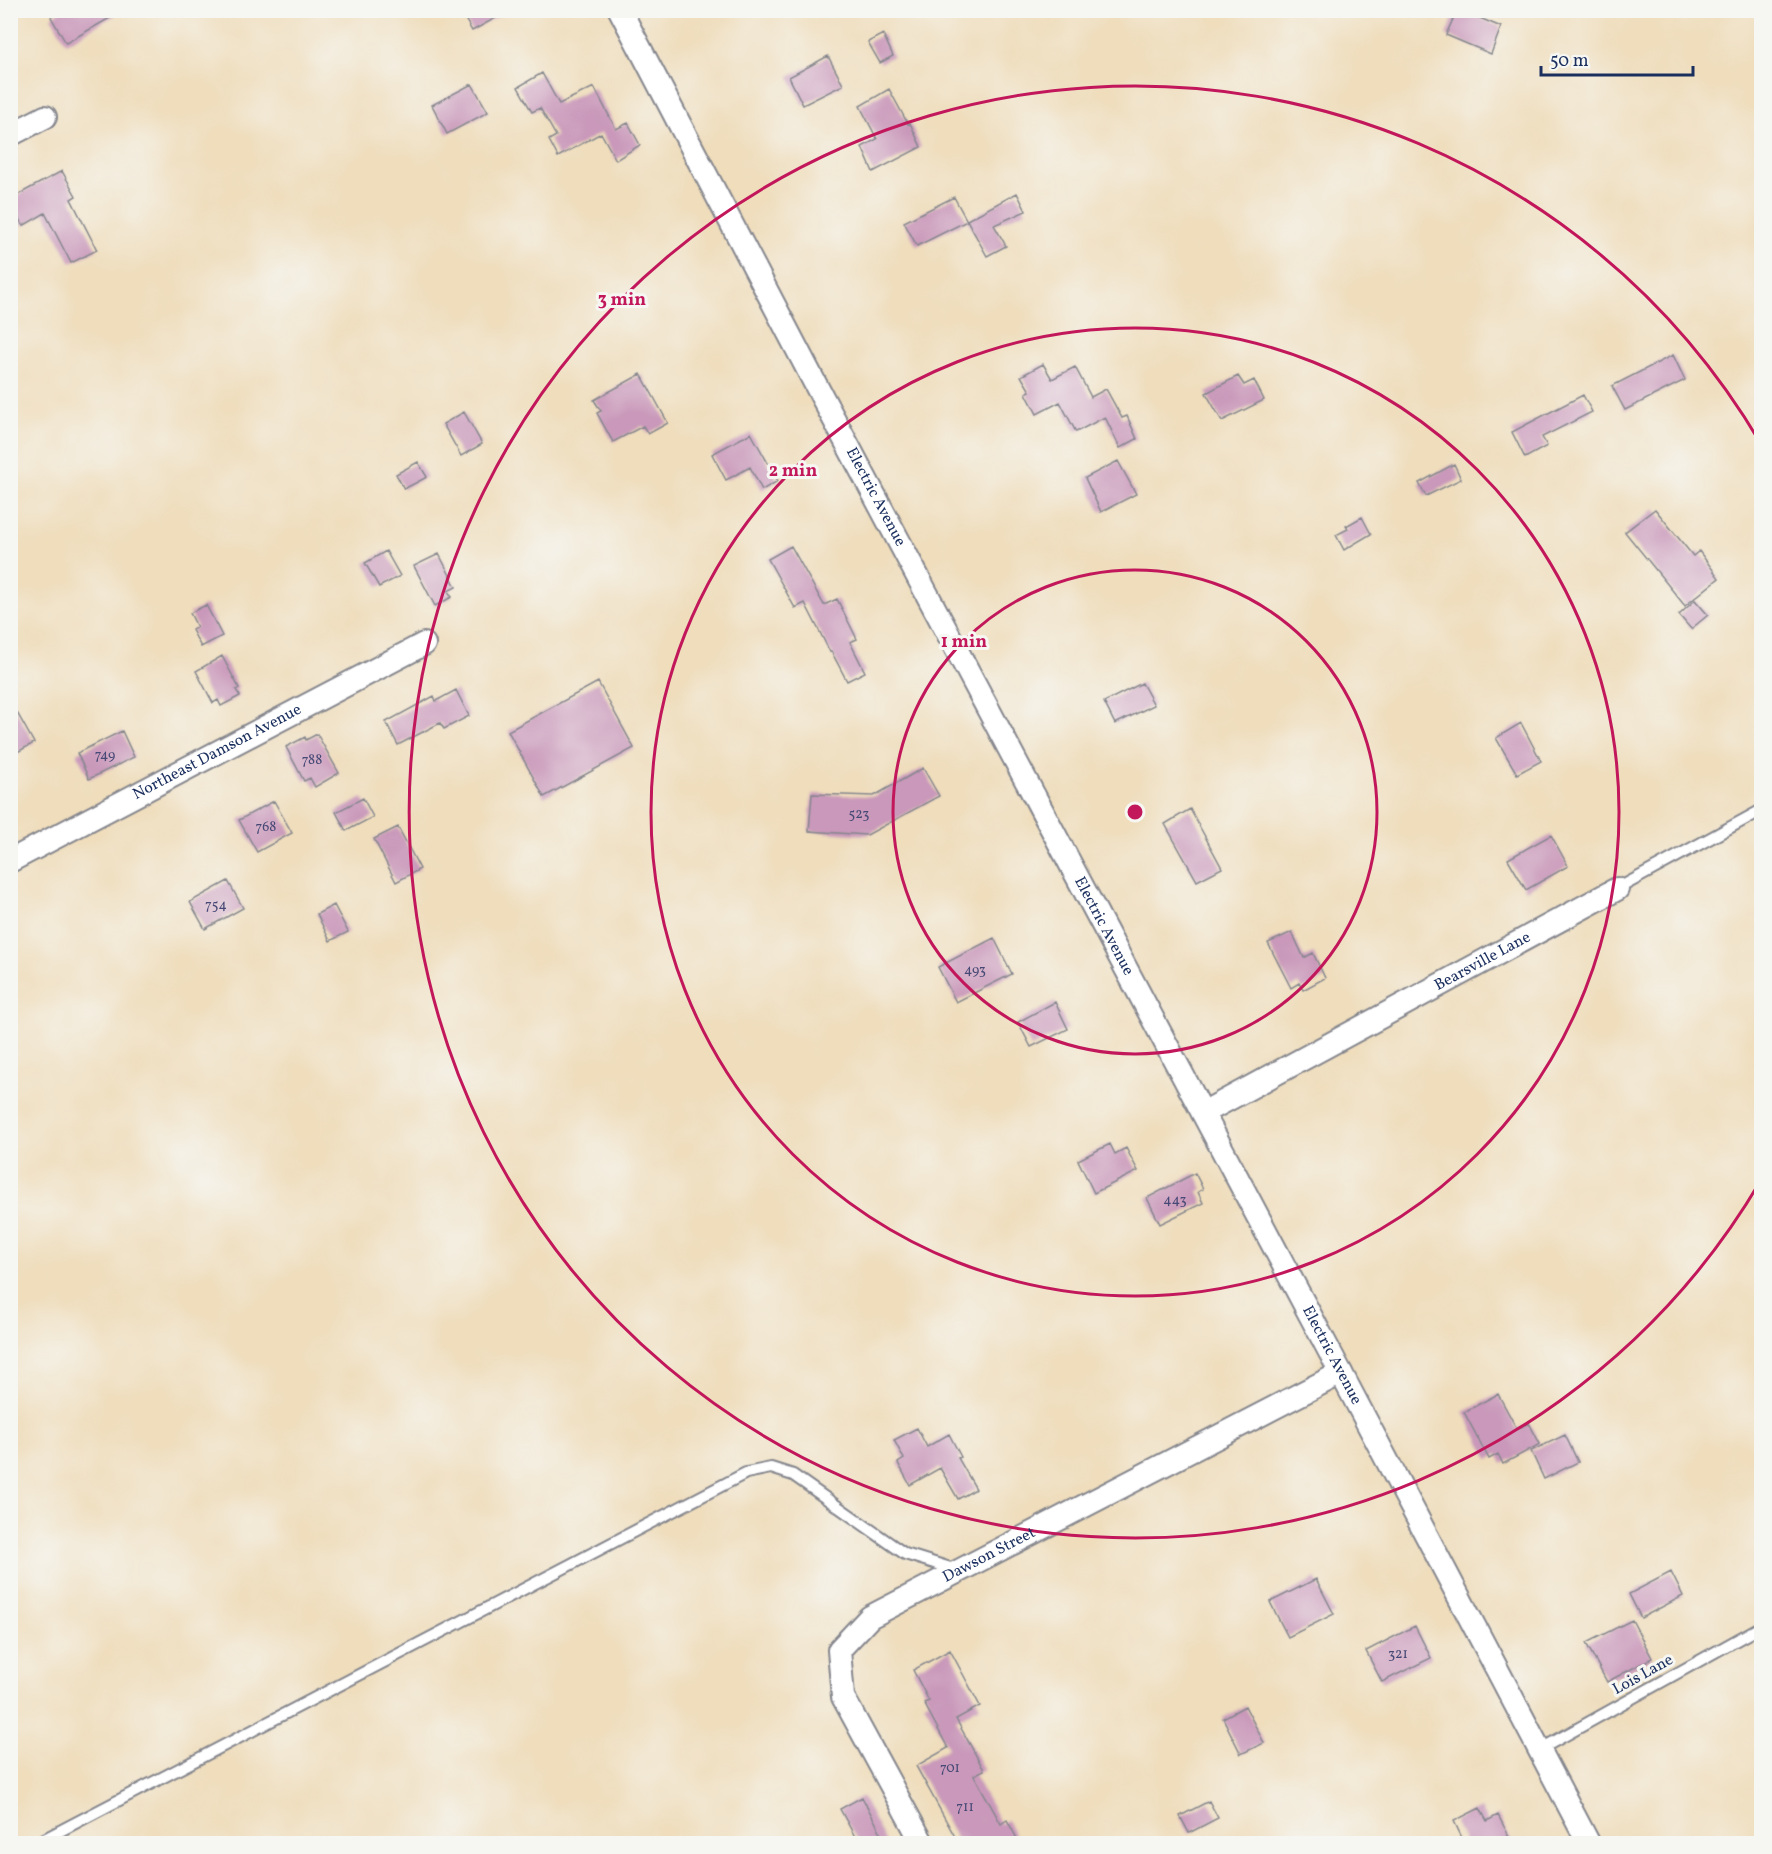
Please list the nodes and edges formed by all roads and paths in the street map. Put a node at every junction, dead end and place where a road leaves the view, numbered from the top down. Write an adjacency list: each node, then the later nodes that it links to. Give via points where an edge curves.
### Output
1 (620, 10): 8 (street, Electric Avenue)
2 (45, 117): 3 (street)
3 (10, 135)
4 (424, 644): 6 (street, Northeast Damson Avenue)
5 (1761, 810): 7 (lane, Bearsville Lane)
6 (10, 861)
7 (1617, 889): 8 (street, Bearsville Lane)
8 (1203, 1113): 9 (street, Electric Avenue)
9 (1341, 1373): 10 (street, Dawson Street); 12 (street, Electric Avenue)
10 (960, 1571): 13 (lane, via 905,1554 793,1475 771,1468 746,1473); 14 (street, Dawson Street, via 870,1617 839,1650 843,1698)
11 (1761, 1626): 12 (lane, Lois Lane)
12 (1539, 1750): 15 (street, Electric Avenue)
13 (35, 1844)
14 (923, 1844)
15 (1588, 1844)

